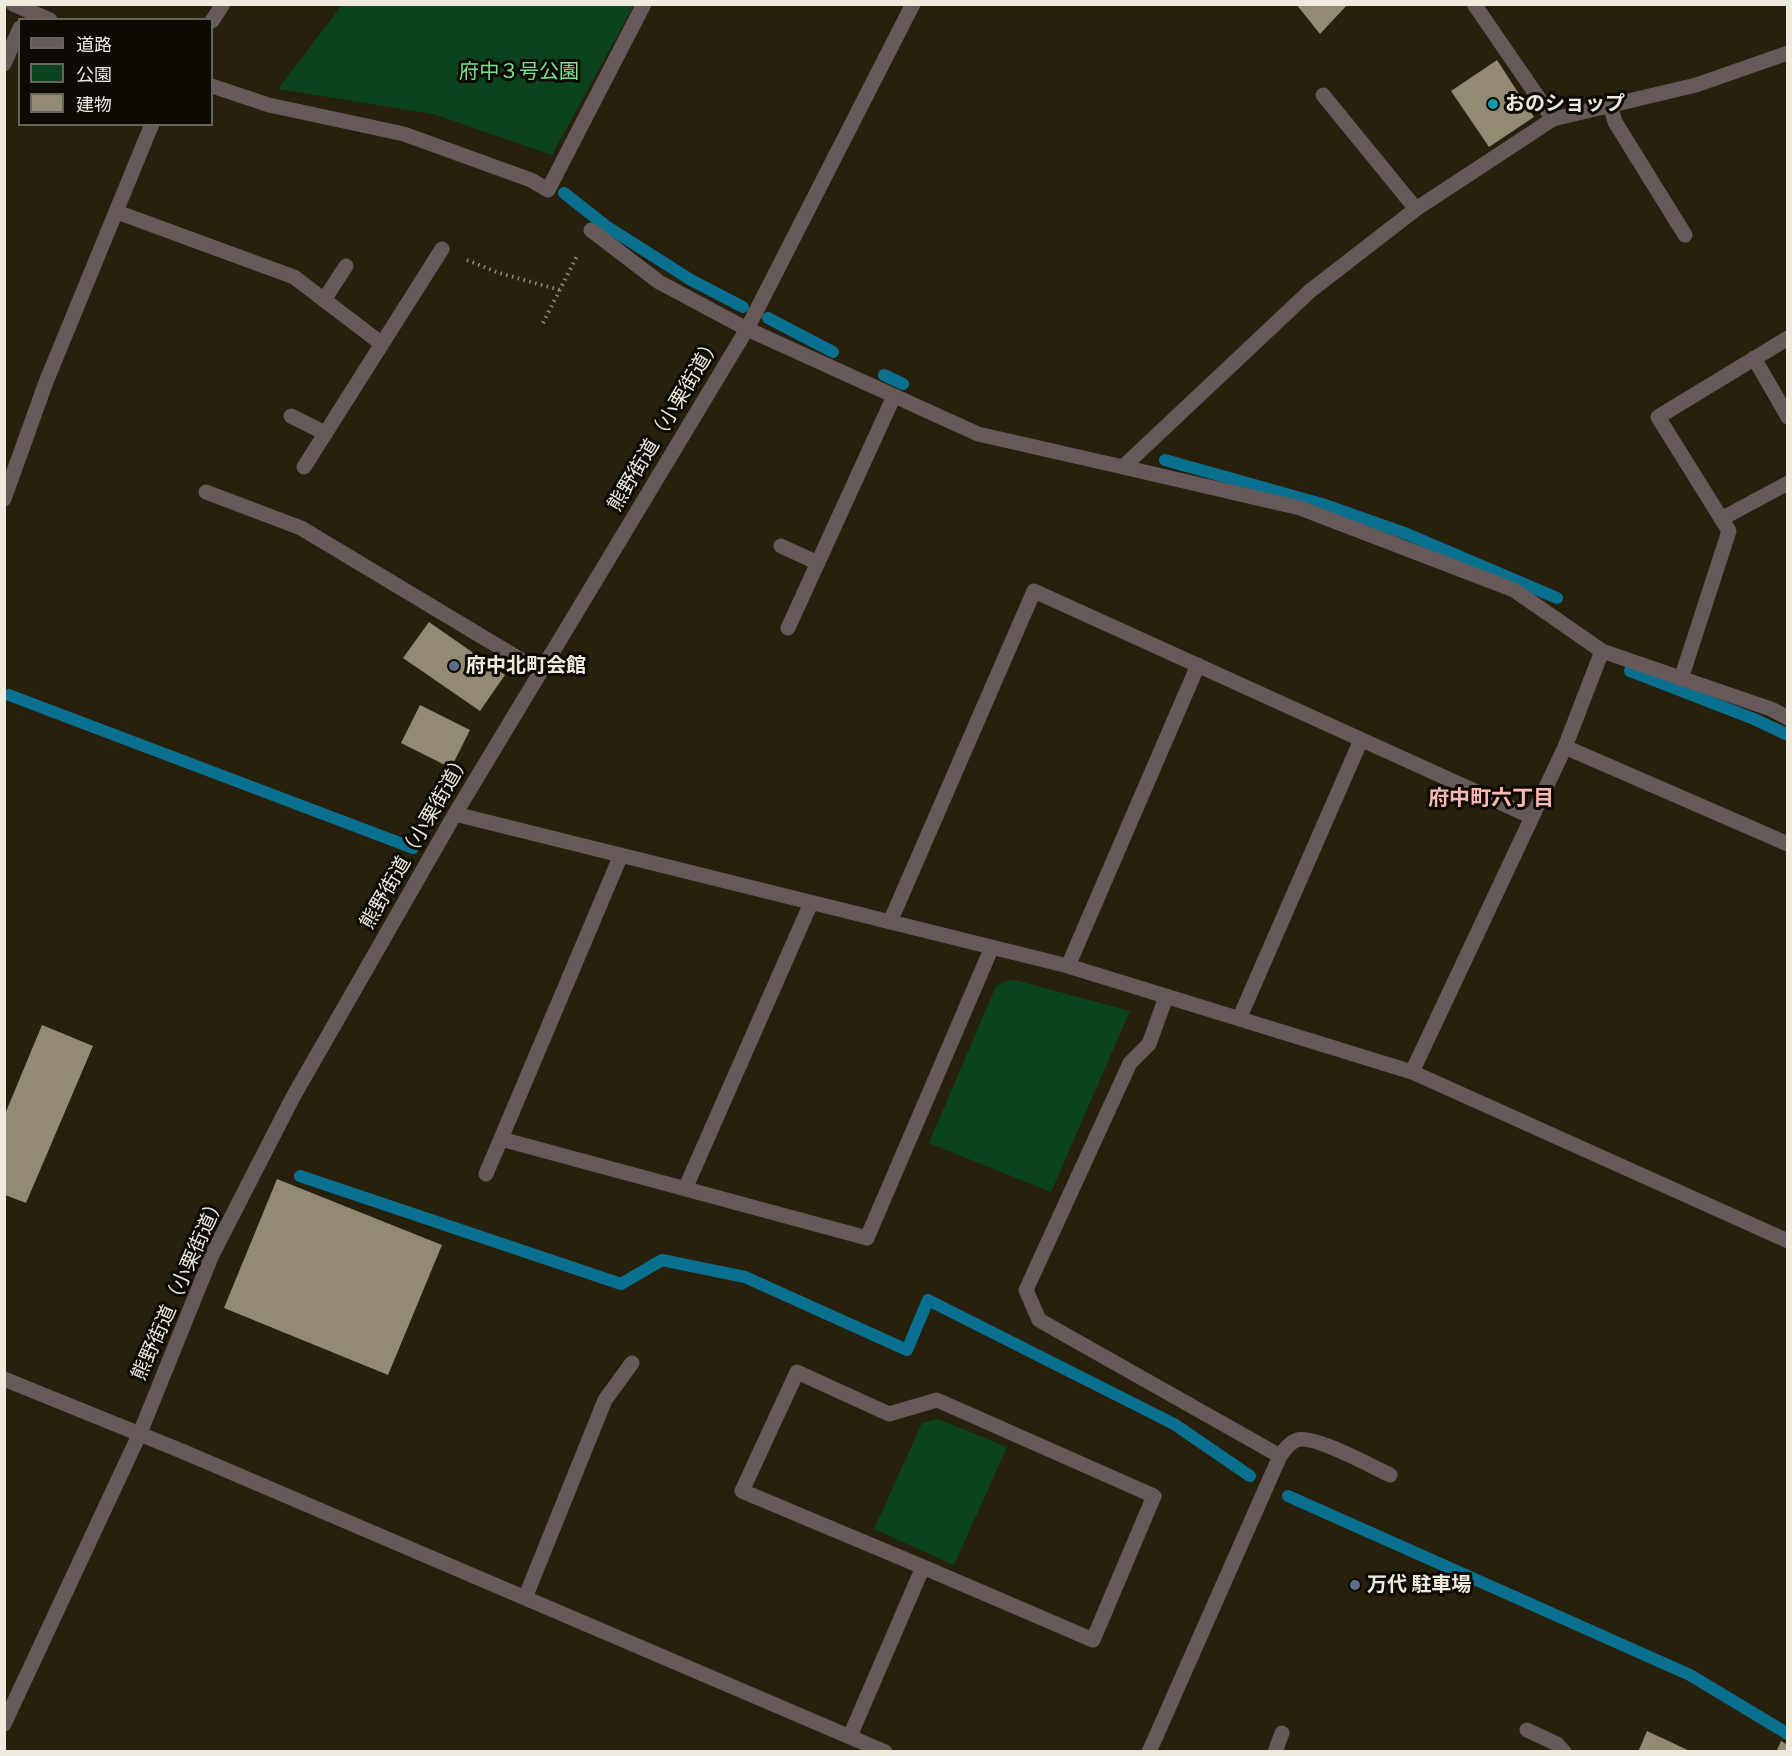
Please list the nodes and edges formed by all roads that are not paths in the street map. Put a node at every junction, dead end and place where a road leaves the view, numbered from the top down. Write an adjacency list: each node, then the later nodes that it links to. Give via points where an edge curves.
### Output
1 (223, 4): 7 (street)
2 (644, 4): 11 (street, via 548,190 531,180 404,134 269,105)
3 (912, 4): 23 (street, 熊野街道（小栗街道）)
4 (1474, 4): 14 (street)
5 (23, 10): 6 (street)
6 (45, 18)
7 (213, 19)
8 (18, 32): 10 (street)
9 (1788, 53): 13 (street, via 1696,85)
10 (4, 64)
11 (213, 86)
12 (1323, 95): 16 (street)
13 (1610, 105): 14 (street); 19 (street, via 1615,122)
14 (1553, 119): 16 (street)
15 (151, 126): 17 (street)
16 (1416, 209): 31 (street, via 1310,291)
17 (117, 212): 22 (street, via 294,277); 35 (street, via 46,382)
18 (591, 230): 23 (street, via 659,282)
19 (1685, 236)
20 (442, 249): 25 (street)
21 (346, 266): 22 (street)
22 (324, 300): 25 (street)
23 (747, 329): 27 (street); 42 (street, 熊野街道（小栗街道）)
24 (1788, 338): 26 (street)
25 (382, 344): 30 (street)
26 (1754, 358): 29 (street); 36 (street, via 1658,417)
27 (894, 396): 31 (street, via 978,434); 38 (street)
28 (291, 416): 30 (street)
29 (1788, 417)
30 (325, 433): 32 (street)
31 (1123, 466): 40 (street, via 1300,508 1504,586)
32 (304, 467)
33 (1788, 483): 36 (street)
34 (206, 492): 42 (street, via 301,528)
35 (4, 499)
36 (1721, 519): 43 (street, via 1729,531)
37 (781, 546): 38 (street)
38 (818, 563): 39 (street)
39 (788, 628)
40 (1602, 651): 43 (street); 46 (street)
41 (1198, 665): 45 (street); 52 (street, via 1034,591); 54 (street)
42 (541, 672): 47 (street, 熊野街道（小栗街道）)
43 (1682, 678): 44 (street)
44 (1788, 717)
45 (1361, 740): 48 (street); 56 (street)
46 (1565, 747): 48 (street); 49 (street)
47 (455, 814): 50 (street); 64 (street, 熊野街道（小栗街道）, via 293,1097 217,1245)
48 (1532, 817): 57 (street)
49 (1788, 844)
50 (621, 855): 51 (street); 58 (street)
51 (812, 903): 52 (street); 60 (street)
52 (890, 922): 53 (street)
53 (992, 947): 54 (street); 60 (street, via 867,1238)
54 (1068, 966): 55 (street)
55 (1166, 997): 56 (street); 65 (street, via 1149,1044 1130,1062 1026,1290 1039,1320)
56 (1239, 1019): 57 (street)
57 (1412, 1072): 61 (street)
58 (501, 1139): 59 (street); 60 (street)
59 (486, 1174)
60 (685, 1189)
61 (1788, 1241)
62 (632, 1363): 68 (street, via 605,1400)
63 (4, 1379): 64 (street)
64 (140, 1433): 68 (street); 69 (street, 熊野街道（小栗街道）)
65 (1280, 1456): 66 (street, via 1299,1439 1318,1442); 74 (street)
66 (1390, 1475)
67 (923, 1567): 67 (street, via 742,1491 797,1372 889,1414 937,1400 1154,1496 1093,1640); 72 (street)
68 (525, 1598): 72 (street)
69 (4, 1724)
70 (1527, 1730): 76 (street, via 1557,1744)
71 (1282, 1733): 75 (street)
72 (850, 1736): 73 (street)
73 (885, 1752)
74 (1149, 1752)
75 (1275, 1752)
76 (1564, 1752)

